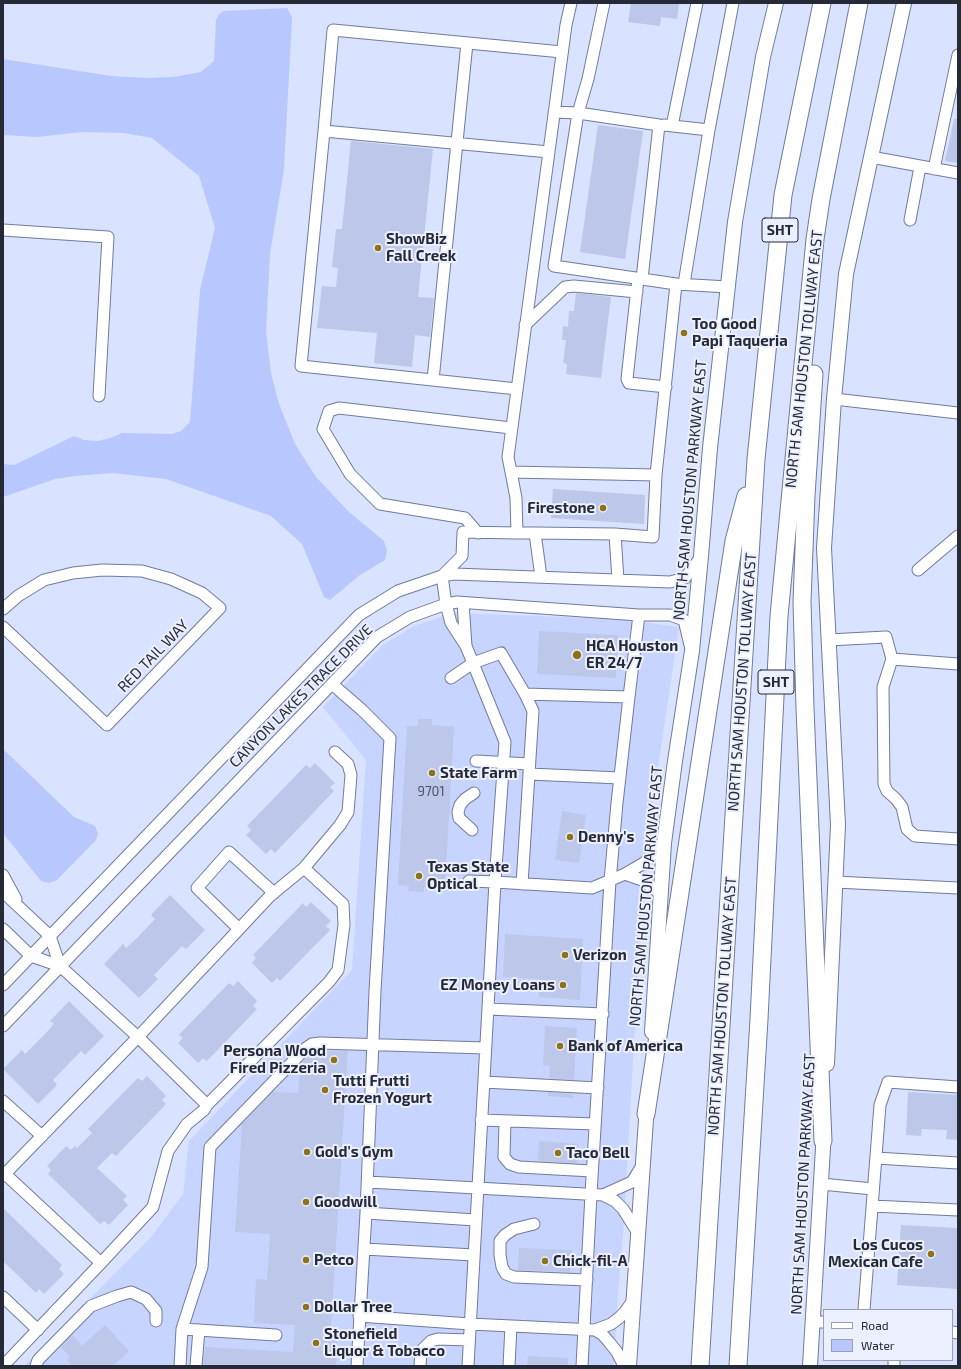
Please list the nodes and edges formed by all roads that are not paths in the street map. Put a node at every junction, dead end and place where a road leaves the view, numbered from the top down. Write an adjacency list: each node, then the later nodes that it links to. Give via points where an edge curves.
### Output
1 (571, 3): 10 (street)
2 (604, 3): 13 (street)
3 (697, 3): 15 (street)
4 (733, 3): 16 (street)
5 (776, 3): 29 (main road, NORTH SAM HOUSTON PARKWAY EAST, via 763,57 735,222)
6 (822, 3): 39 (highway, NORTH SAM HOUSTON TOLLWAY EAST / SHT, via 783,195)
7 (859, 3): 26 (highway, NORTH SAM HOUSTON TOLLWAY EAST / SHT, via 821,199)
8 (904, 3): 20 (main road, NORTH SAM HOUSTON PARKWAY EAST)
9 (467, 43): 10 (street); 17 (street, via 333,30); 18 (street)
10 (562, 52): 12 (street)
11 (958, 55): 22 (street)
12 (554, 112): 13 (street); 19 (street)
13 (578, 113): 14 (street); 27 (street, via 554,266)
14 (659, 125): 15 (street); 27 (street)
15 (672, 126): 16 (street)
16 (709, 130): 28 (street)
17 (324, 131): 18 (street); 32 (street, via 300,366)
18 (457, 144): 19 (street); 32 (street)
19 (549, 152): 31 (street)
20 (871, 157): 21 (street); 36 (main road, NORTH SAM HOUSTON PARKWAY EAST, via 846,274)
21 (920, 166): 22 (street); 24 (street)
22 (934, 169): 23 (street)
23 (958, 173)
24 (910, 220)
25 (3, 230): 35 (street, via 108,237)
26 (816, 239): 111 (highway, via 819,285 802,602 804,708); 159 (highway, NORTH SAM HOUSTON TOLLWAY EAST / SHT, via 779,616 759,1019)
27 (640, 279): 28 (street); 30 (street)
28 (680, 284): 29 (street); 33 (street)
29 (728, 287): 47 (main road, NORTH SAM HOUSTON PARKWAY EAST)
30 (637, 292): 31 (street, via 565,287); 33 (street, via 627,382)
31 (525, 325): 34 (street)
32 (433, 380): 34 (street)
33 (666, 387): 41 (street)
34 (517, 389): 38 (street)
35 (99, 396)
36 (834, 399): 37 (street); 57 (main road, NORTH SAM HOUSTON PARKWAY EAST, via 824,548)
37 (958, 413)
38 (511, 428): 40 (street, via 508,457); 42 (street, via 339,408 329,410 323,428 350,474 380,504 464,518)
39 (756, 459): 106 (highway, via 734,542); 158 (highway, NORTH SAM HOUSTON TOLLWAY EAST / SHT)
40 (511, 472): 41 (street); 43 (street, via 516,498)
41 (656, 475): 45 (street, via 653,537)
42 (478, 533): 43 (street); 49 (street, via 463,532 462,556)
43 (517, 533): 44 (street)
44 (535, 533): 45 (street); 50 (street)
45 (615, 534): 51 (street)
46 (958, 536): 48 (street)
47 (701, 556): 51 (street, CANYON LAKES TRACE DRIVE, via 685,578 670,582); 59 (main road, NORTH SAM HOUSTON PARKWAY EAST)
48 (918, 570)
49 (442, 576): 50 (street, CANYON LAKES TRACE DRIVE, via 454,574); 53 (street); 91 (street, CANYON LAKES TRACE DRIVE, via 398,591 359,615)
50 (541, 577): 51 (street, CANYON LAKES TRACE DRIVE)
51 (618, 580)
52 (463, 603): 53 (street, CANYON LAKES TRACE DRIVE); 55 (street, CANYON LAKES TRACE DRIVE); 58 (street)
53 (446, 604): 58 (street, via 451,623); 64 (street, CANYON LAKES TRACE DRIVE, via 410,617 377,637)
54 (3, 609): 56 (street, RED TAIL WAY, via 44,580 102,570 142,571 171,579 202,593 220,608 107,725)
55 (639, 615): 59 (street, CANYON LAKES TRACE DRIVE, via 670,615 684,620); 66 (street)
56 (3, 627)
57 (828, 640): 60 (street, via 886,638); 82 (main road, NORTH SAM HOUSTON PARKWAY EAST, via 838,825)
58 (466, 646): 61 (street)
59 (692, 651): 75 (main road, NORTH SAM HOUSTON PARKWAY EAST)
60 (892, 659): 62 (street); 74 (street, via 883,688 884,784 902,807 907,829 915,836)
61 (473, 663): 63 (street); 65 (street, via 501,653); 69 (street, via 504,742)
62 (958, 664)
63 (451, 678)
64 (332, 684): 93 (street, CANYON LAKES TRACE DRIVE); 99 (street, via 390,738)
65 (525, 694): 66 (street); 70 (street, via 533,711)
66 (629, 697): 71 (street)
67 (336, 752): 76 (street, via 348,764 351,775 348,812)
68 (476, 761): 69 (street)
69 (503, 763): 70 (street); 81 (street)
70 (529, 769): 71 (street); 83 (street)
71 (620, 778): 79 (street)
72 (474, 793): 73 (street, via 460,804 458,812 459,818)
73 (472, 830)
74 (958, 839)
75 (664, 843): 77 (street, via 644,863); 87 (main road, NORTH SAM HOUSTON PARKWAY EAST)
76 (304, 868): 85 (street); 105 (street, via 343,904 344,925 338,970)
77 (625, 874): 79 (street); 87 (street, via 642,880)
78 (3, 875): 88 (street)
79 (610, 880): 83 (street, via 592,888); 96 (street)
80 (469, 881): 81 (street)
81 (495, 882): 83 (street); 95 (street)
82 (835, 882): 84 (street); 111 (main road, NORTH SAM HOUSTON PARKWAY EAST)
83 (522, 884)
84 (958, 888)
85 (274, 893): 90 (street); 90 (street, via 229,852 197,888)
86 (4, 894): 88 (street)
87 (661, 894): 106 (main road, NORTH SAM HOUSTON PARKWAY EAST)
88 (21, 909): 91 (street)
89 (3, 929): 92 (street)
90 (239, 929): 98 (street)
91 (50, 936): 92 (street, CANYON LAKES TRACE DRIVE); 93 (street)
92 (31, 956): 93 (street); 94 (street, CANYON LAKES TRACE DRIVE)
93 (60, 966): 97 (street, CANYON LAKES TRACE DRIVE); 98 (street)
94 (3, 985)
95 (488, 1009): 96 (street); 100 (street)
96 (602, 1014): 103 (street)
97 (3, 1026)
98 (138, 1037): 105 (street); 110 (street)
99 (374, 1045): 100 (street); 117 (street); 141 (street, via 312,1044 210,1147 202,1266)
100 (485, 1048): 101 (street)
101 (484, 1082): 103 (street); 107 (street)
102 (958, 1087): 112 (street, via 888,1082 880,1106)
103 (598, 1088): 109 (street)
104 (3, 1101): 110 (street)
105 (207, 1105): 131 (street, via 187,1124 168,1151 153,1207)
106 (646, 1114): 113 (main road, NORTH SAM HOUSTON PARKWAY EAST)
107 (481, 1120): 108 (street); 119 (street)
108 (505, 1121): 109 (street); 115 (street, via 504,1156 510,1164 519,1167)
109 (596, 1124): 115 (street)
110 (42, 1136): 116 (street)
111 (823, 1141): 118 (main road, NORTH SAM HOUSTON PARKWAY EAST)
112 (876, 1158): 114 (street); 120 (street)
113 (643, 1163): 122 (street, via 632,1182); 128 (main road, NORTH SAM HOUSTON PARKWAY EAST)
114 (958, 1163)
115 (592, 1171): 121 (street)
116 (4, 1174): 131 (street)
117 (368, 1182): 119 (street); 125 (street)
118 (821, 1184): 120 (street); 138 (main road, NORTH SAM HOUSTON PARKWAY EAST)
119 (478, 1189): 121 (street); 126 (street)
120 (873, 1189): 123 (street)
121 (591, 1194): 122 (street); 132 (street)
122 (603, 1195): 128 (street, via 624,1209)
123 (872, 1206): 124 (street); 135 (street)
124 (958, 1210)
125 (366, 1213): 126 (street); 129 (street)
126 (476, 1220): 130 (street)
127 (534, 1224): 132 (street, via 514,1229 500,1241 502,1267 506,1274 514,1277)
128 (638, 1234): 134 (main road, NORTH SAM HOUSTON PARKWAY EAST)
129 (364, 1249): 130 (street); 136 (street)
130 (474, 1255): 139 (street)
131 (101, 1263): 142 (street)
132 (587, 1280): 144 (street)
133 (3, 1297): 142 (street)
134 (634, 1299): 144 (street, via 612,1324); 157 (main road, NORTH SAM HOUSTON PARKWAY EAST)
135 (864, 1309)
136 (359, 1316): 139 (street); 151 (street)
137 (156, 1321): 148 (street, via 156,1311 146,1299 131,1292 116,1296 91,1306 38,1360)
138 (818, 1322): 160 (main road, NORTH SAM HOUSTON PARKWAY EAST)
139 (470, 1324): 140 (street); 146 (street)
140 (511, 1326): 144 (street); 154 (street)
141 (182, 1329): 143 (street); 149 (street)
142 (38, 1330): 147 (street)
143 (199, 1330): 145 (street); 150 (street)
144 (590, 1330): 155 (street); 156 (street, via 602,1334 617,1352)
145 (276, 1335)
146 (469, 1340): 152 (street, via 431,1341 421,1351); 153 (street)
147 (3, 1366)
148 (36, 1366)
149 (180, 1366)
150 (196, 1366)
151 (357, 1366)
152 (420, 1366)
153 (468, 1366)
154 (509, 1366)
155 (582, 1366)
156 (624, 1366)
157 (629, 1366)
158 (700, 1366)
159 (738, 1366)
160 (810, 1366)

